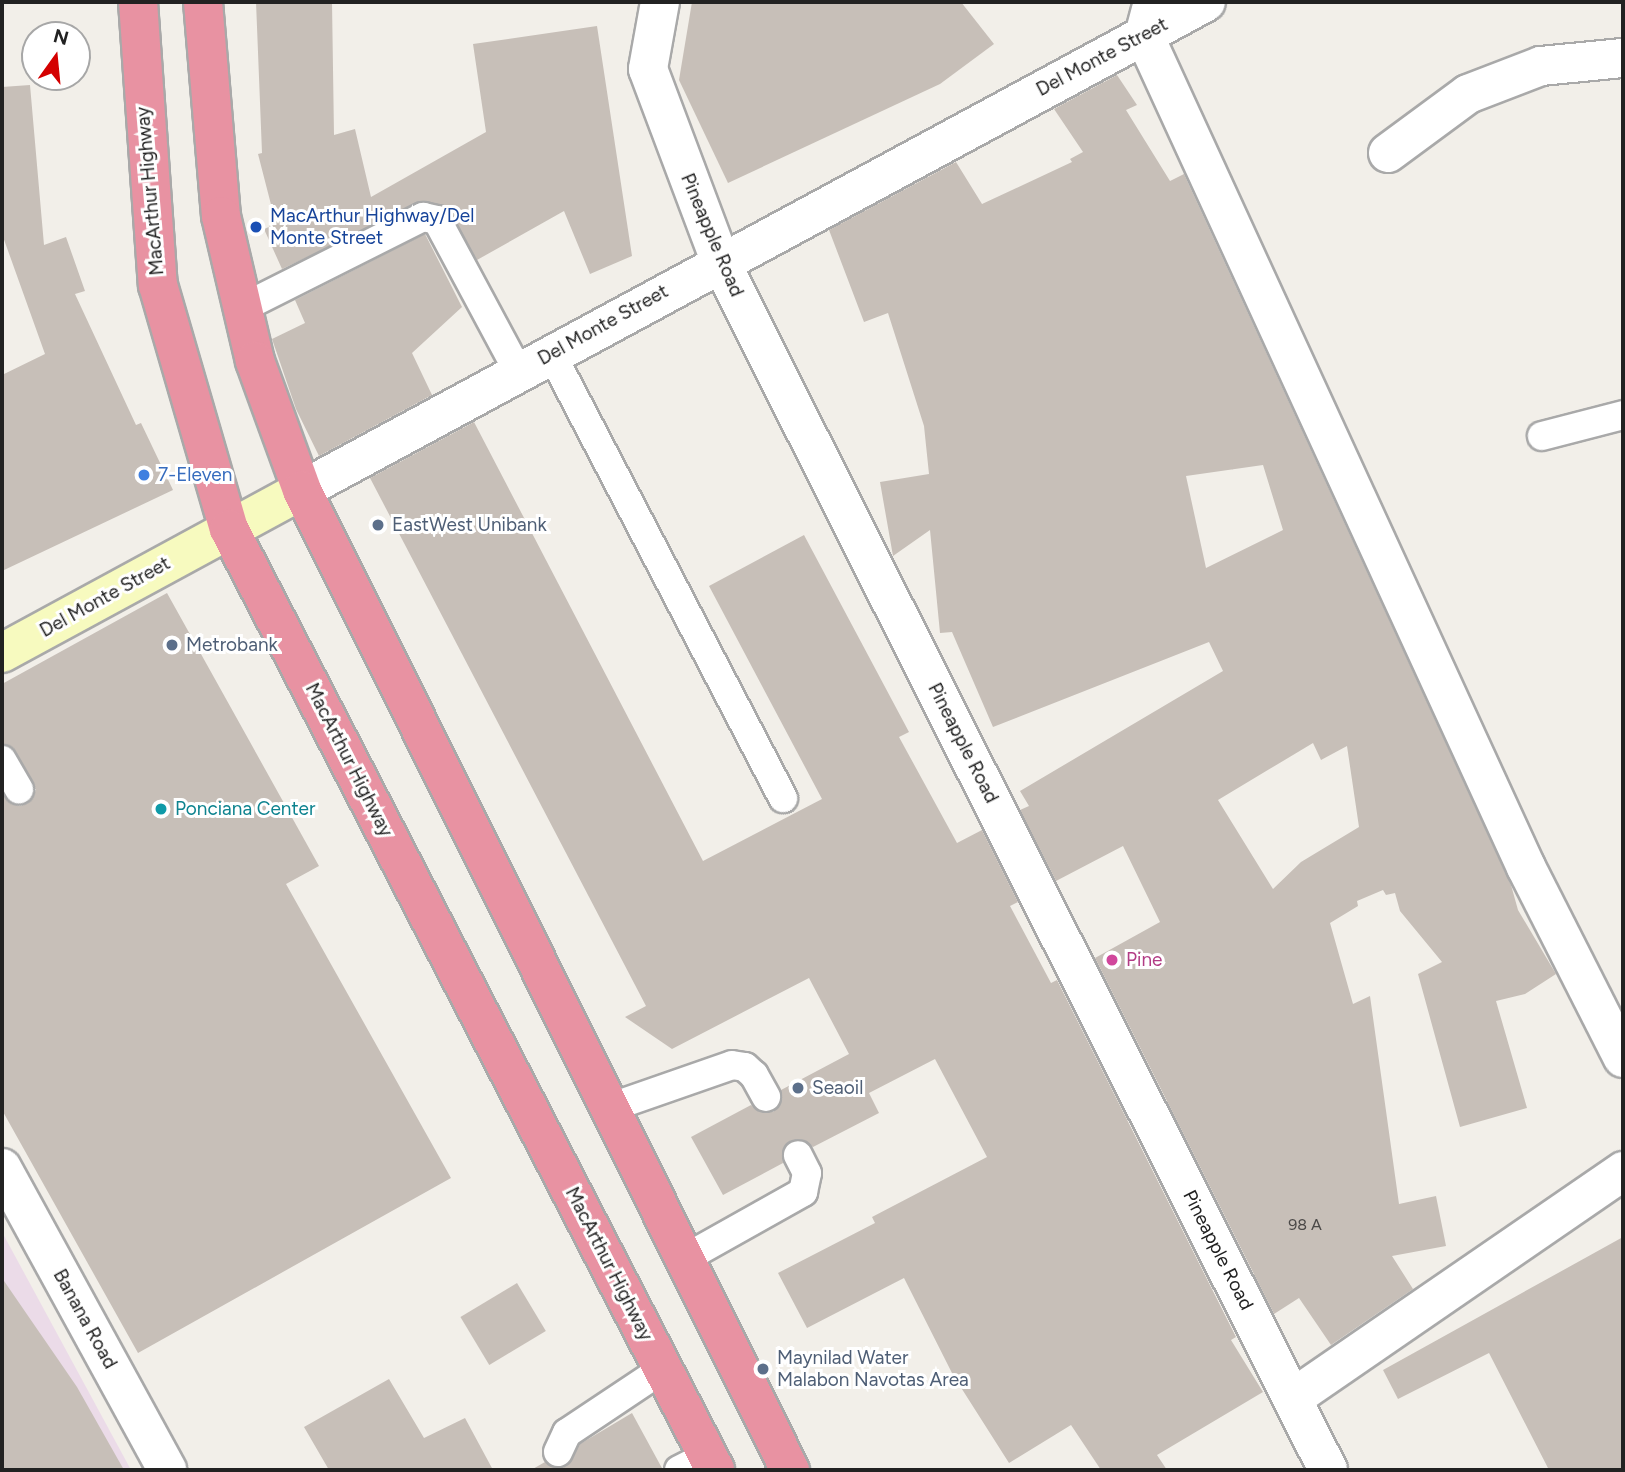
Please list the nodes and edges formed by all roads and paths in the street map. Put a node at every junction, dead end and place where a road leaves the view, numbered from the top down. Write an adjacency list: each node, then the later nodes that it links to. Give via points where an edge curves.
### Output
1 (138, 2): 15 (highway, MacArthur Highway, via 158,285)
2 (203, 2): 9 (highway, via 221,216)
3 (660, 2): 8 (street, Pineapple Road, via 648,69)
4 (1206, 2): 5 (street, Del Monte Street)
5 (1148, 18): 8 (street, Del Monte Street); 20 (street, via 1526,867)
6 (1623, 58): 7 (street, via 1541,66 1468,94)
7 (1388, 153)
8 (720, 261): 10 (street, Del Monte Street); 28 (street, Pineapple Road)
9 (242, 308): 11 (lane, via 423,217 437,220); 14 (highway, via 255,360)
10 (551, 353): 11 (street, Del Monte Street); 19 (lane)
11 (518, 371): 14 (street, Del Monte Street)
12 (1623, 415): 13 (lane)
13 (1542, 436)
14 (302, 490): 15 (street, Del Monte Street); 22 (highway)
15 (229, 529): 16 (street, Del Monte Street); 27 (highway, MacArthur Highway)
16 (2, 653)
17 (2, 760): 18 (lane)
18 (19, 789)
19 (783, 798)
20 (1623, 1058)
21 (766, 1097): 22 (lane, via 754,1075 745,1067 732,1065)
22 (606, 1109): 26 (highway)
23 (798, 1155): 26 (lane, via 807,1173 803,1192)
24 (2, 1168): 31 (street, Banana Road)
25 (1623, 1171): 28 (street)
26 (682, 1260): 32 (highway)
27 (663, 1369): 29 (lane, via 567,1433); 30 (highway, MacArthur Highway)
28 (1293, 1398): 33 (street, Pineapple Road)
29 (558, 1452)
30 (700, 1465)
31 (167, 1470)
32 (790, 1470)
33 (1328, 1470)

